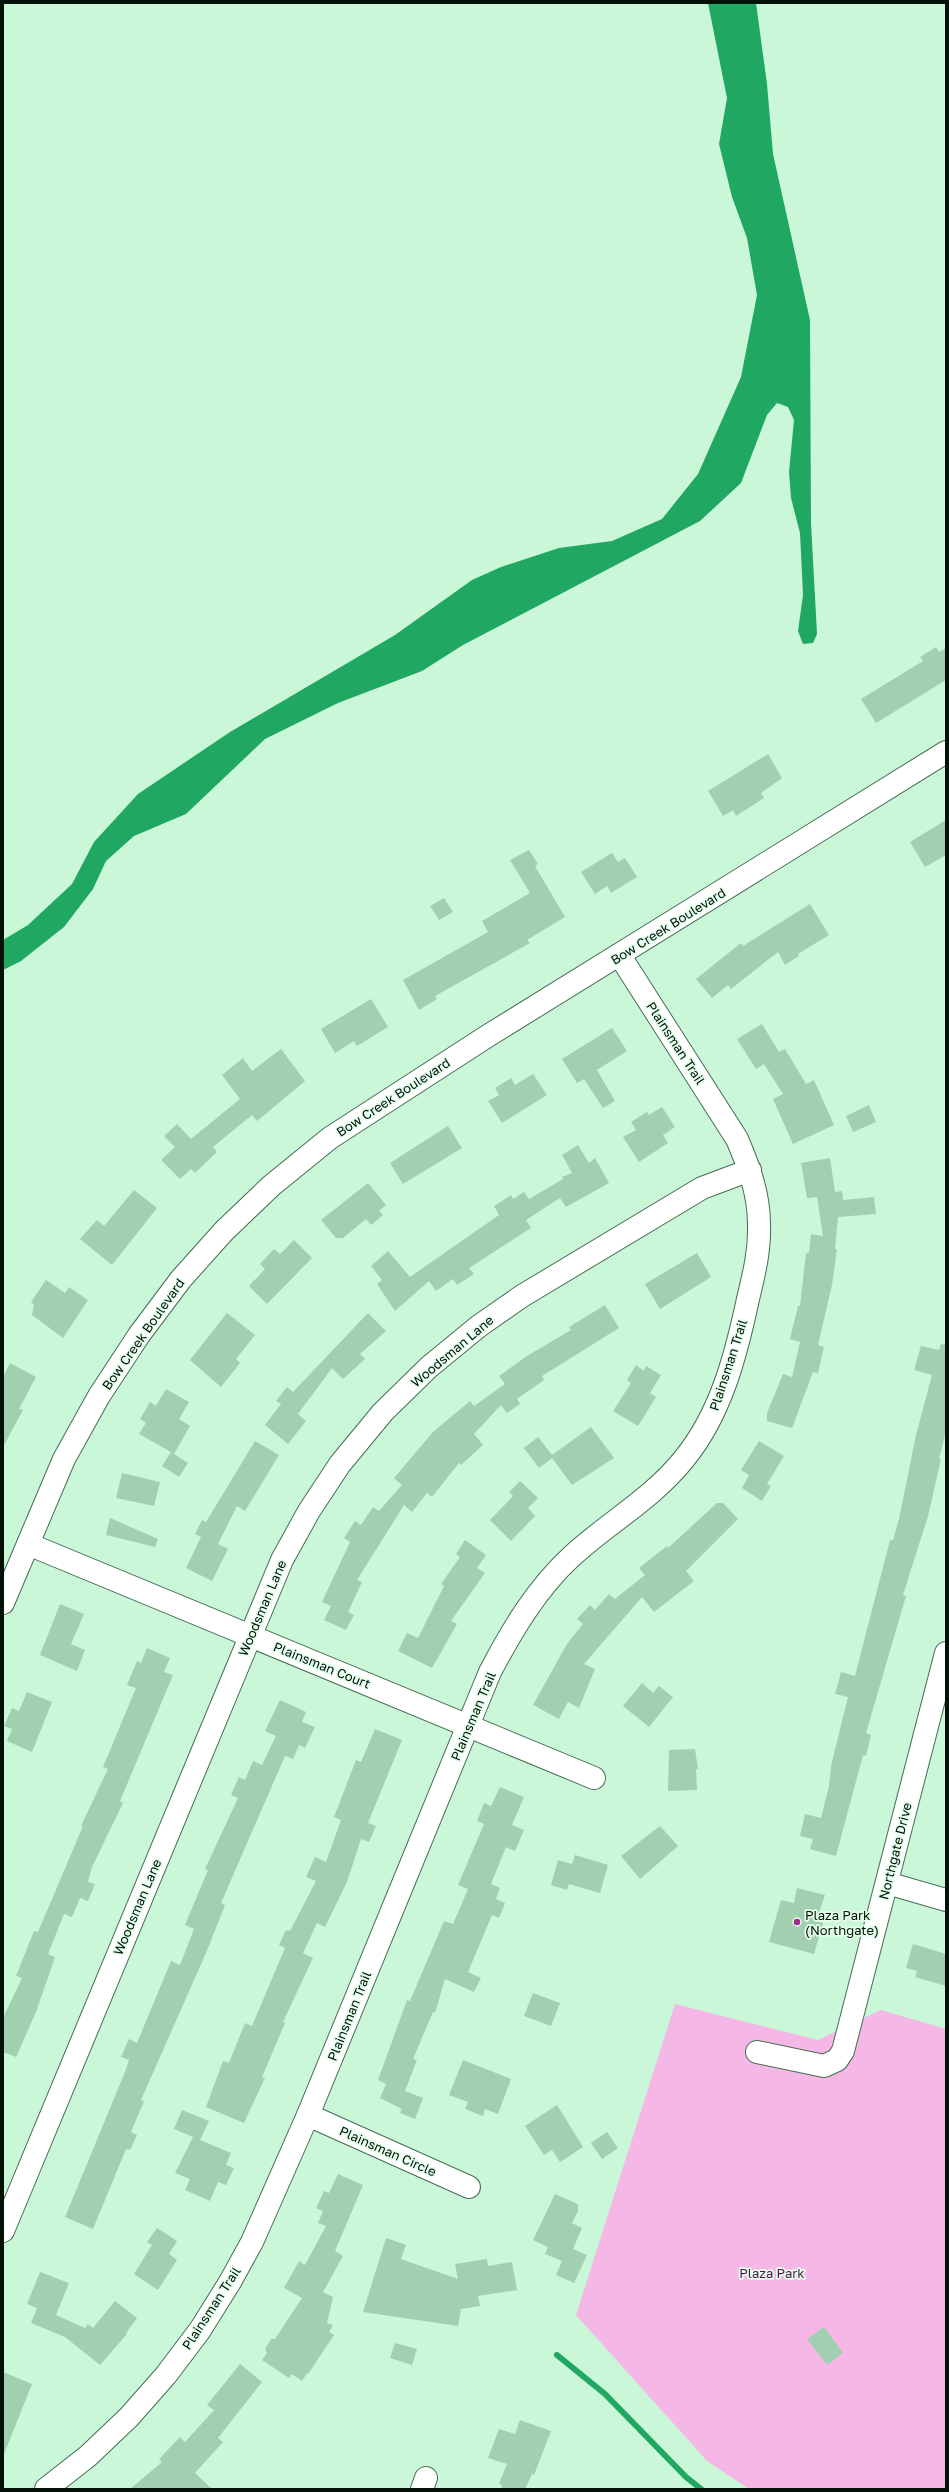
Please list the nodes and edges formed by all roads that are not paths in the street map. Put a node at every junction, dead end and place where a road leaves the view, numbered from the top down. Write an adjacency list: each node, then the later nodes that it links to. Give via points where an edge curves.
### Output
1 (946, 752): 2 (street, Bow Creek Boulevard)
2 (620, 956): 3 (street, Plainsman Trail, via 737,1139); 4 (street, Bow Creek Boulevard, via 486,1037 330,1138 271,1186 224,1231 181,1279 99,1396 64,1459)
3 (750, 1170): 6 (street, Woodsman Lane, via 702,1188 522,1296 479,1326 429,1367 384,1412 340,1464 309,1511 282,1560); 8 (street, Plainsman Trail, via 756,1193 759,1224 758,1255 740,1336 717,1407 684,1460 661,1485 570,1558 538,1594 510,1635 490,1672)
4 (28, 1544): 5 (street, Bow Creek Boulevard); 6 (street, Plainsman Court)
5 (3, 1603)
6 (250, 1635): 8 (street, Plainsman Court); 15 (street, Woodsman Lane)
7 (946, 1654): 10 (street, Northgate Drive)
8 (469, 1725): 9 (street, Plainsman Court); 13 (street, Plainsman Trail)
9 (594, 1778)
10 (887, 1883): 11 (street); 12 (street, Northgate Drive, via 843,2051 837,2060 824,2066)
11 (946, 1900)
12 (757, 2052)
13 (308, 2115): 14 (street, Plainsman Circle); 16 (street, Plainsman Trail, via 252,2242 200,2330 166,2375 129,2417 88,2456)
14 (469, 2187)
15 (3, 2231)
16 (46, 2489)

